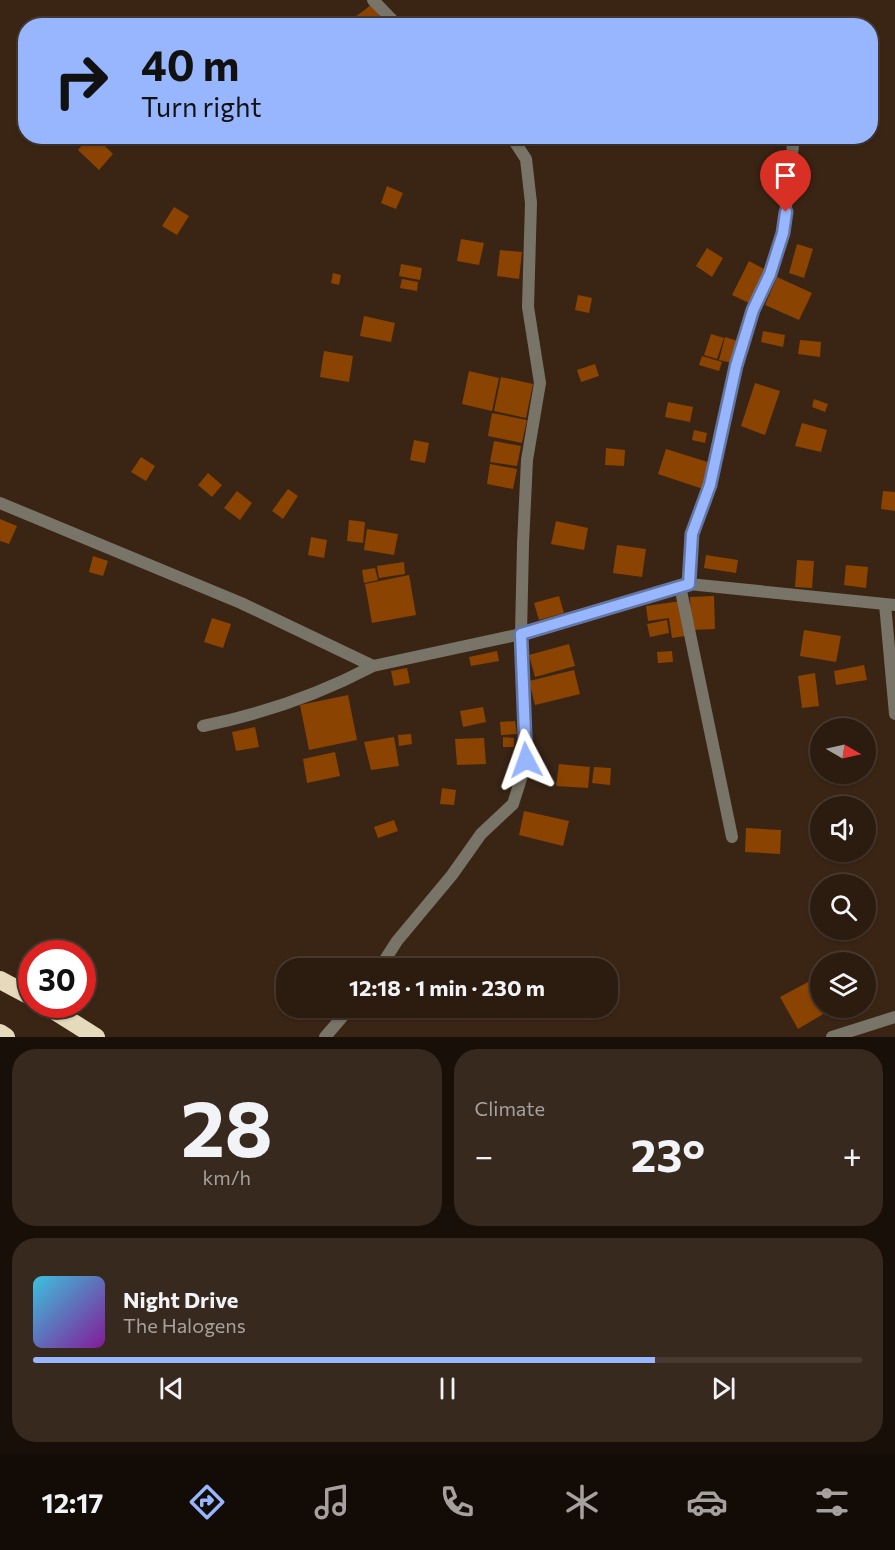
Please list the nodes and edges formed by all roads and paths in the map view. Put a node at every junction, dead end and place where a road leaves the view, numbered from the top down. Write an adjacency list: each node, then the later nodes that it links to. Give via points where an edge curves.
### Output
1 (373, 0): 2 (street)
2 (390, 18)
3 (516, 144): 8 (street, via 526,159 531,203 528,307 540,383 527,460)
4 (793, 144): 6 (street, via 783,233 736,366 710,485 692,534)
5 (0, 503): 9 (street, via 241,603)
6 (685, 585): 7 (street); 8 (street); 12 (street)
7 (890, 605): 10 (street)
8 (521, 634): 9 (street); 13 (street, via 526,760 513,804 481,834)
9 (373, 666): 11 (street, via 341,683 250,717)
10 (895, 714)
11 (203, 726)
12 (732, 837)
13 (386, 958)
14 (0, 980): 15 (highway)
15 (18, 989)
16 (895, 1017): 23 (street)
17 (66, 1018): 21 (highway)
18 (341, 1018): 22 (street)
19 (0, 1033): 20 (highway)
20 (6, 1037)
21 (96, 1037)
22 (325, 1037)
23 (832, 1037)

